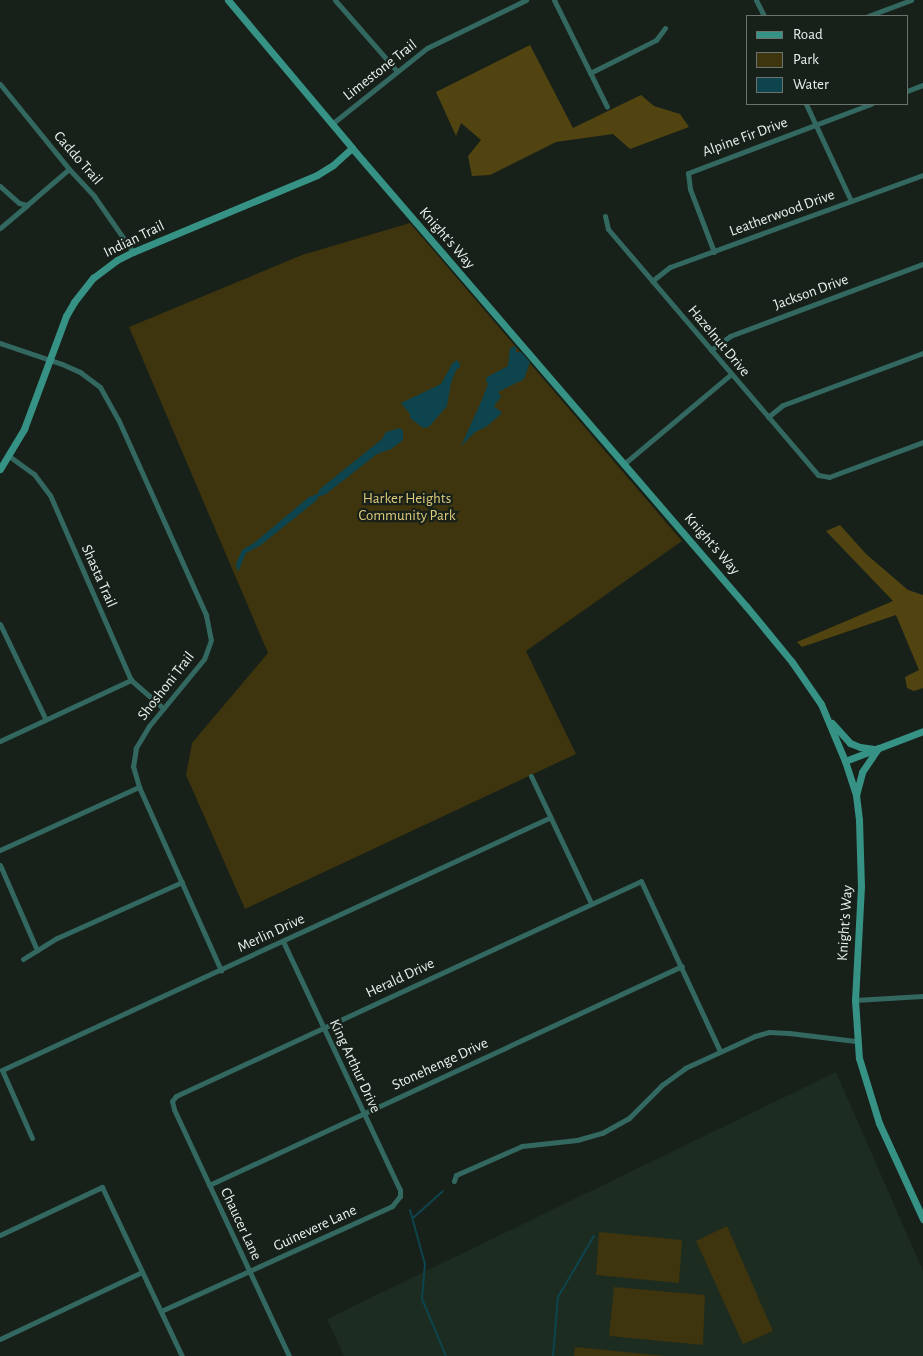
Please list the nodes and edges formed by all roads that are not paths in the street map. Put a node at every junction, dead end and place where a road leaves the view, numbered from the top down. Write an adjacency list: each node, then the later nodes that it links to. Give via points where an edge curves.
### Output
1 (228, 0): 18 (main road, Knight's Way)
2 (335, 0): 10 (street)
3 (526, 0): 10 (street, Limestone Trail, via 427,48)
4 (554, 0): 11 (street)
5 (756, 0): 7 (street)
6 (911, 0): 8 (street)
7 (764, 15)
8 (871, 15)
9 (665, 28): 11 (street, via 656,40)
10 (397, 71): 18 (street, Limestone Trail)
11 (590, 73): 17 (street)
12 (0, 84): 21 (street, Caddo Trail)
13 (923, 84): 14 (street)
14 (908, 90)
15 (806, 105): 19 (street)
16 (868, 105): 19 (street, Alpine Fir Drive)
17 (607, 107)
18 (334, 123): 20 (main road, Knight's Way)
19 (815, 124): 24 (street); 29 (street, Alpine Fir Drive, via 690,171 687,176)
20 (352, 148): 28 (main road, Indian Trail, via 317,175); 40 (main road, Knight's Way)
21 (68, 169): 25 (street); 28 (street, Caddo Trail, via 94,196)
22 (923, 175): 24 (street, Leatherwood Drive)
23 (0, 186): 25 (street, via 19,203)
24 (851, 201): 29 (street, Leatherwood Drive)
25 (27, 205): 27 (street)
26 (605, 216): 31 (street, Hazelnut Drive, via 608,229)
27 (0, 228)
28 (133, 252): 35 (main road, Indian Trail, via 99,274 74,302)
29 (714, 252): 31 (street, Leatherwood Drive, via 670,267)
30 (923, 264): 33 (street, Jackson Drive, via 730,336)
31 (652, 280): 33 (street, Hazelnut Drive)
32 (0, 342): 35 (street, Shoshoni Trail)
33 (711, 350): 36 (street, Hazelnut Drive)
34 (923, 353): 37 (street, via 784,405)
35 (50, 361): 39 (main road, Indian Trail, via 24,430); 44 (street, Shoshoni Trail, via 90,378 100,387 206,615 211,640 206,654)
36 (731, 374): 37 (street, Hazelnut Drive); 40 (street)
37 (768, 417): 38 (street, Hazelnut Drive, via 822,477)
38 (923, 442)
39 (9, 456): 41 (main road, Indian Trail); 43 (street, Shasta Trail, via 34,474 50,495)
40 (625, 463): 46 (main road, Knight's Way, via 775,640 808,684)
41 (0, 469)
42 (0, 624): 45 (street)
43 (131, 680): 44 (street, Shasta Trail); 45 (street)
44 (163, 708): 52 (street, Shoshoni Trail, via 136,748 133,766)
45 (46, 720): 48 (street)
46 (829, 720): 49 (main road, via 850,743 860,748); 50 (main road, Knight's Way)
47 (923, 731): 49 (main road)
48 (0, 741)
49 (876, 749): 50 (main road); 53 (main road, via 862,772)
50 (845, 761): 53 (main road, Knight's Way)
51 (531, 776): 54 (street)
52 (138, 787): 55 (street); 57 (street, Shoshoni Trail)
53 (856, 795): 65 (main road, Knight's Way, via 862,858)
54 (551, 817): 58 (street); 59 (street, Merlin Drive)
55 (0, 850)
56 (0, 865): 60 (street)
57 (182, 882): 60 (street); 63 (street, Shoshoni Trail)
58 (591, 903): 62 (street, Herald Drive, via 640,881); 66 (street, Herald Drive)
59 (283, 941): 63 (street, Merlin Drive); 66 (street, King Arthur Drive)
60 (37, 950): 61 (street)
61 (23, 959)
62 (682, 966): 68 (street); 70 (street, Stonehenge Drive)
63 (221, 970): 71 (street, Merlin Drive, via 2,1070)
64 (923, 996): 65 (street)
65 (855, 1000): 67 (main road, Knight's Way)
66 (323, 1028): 69 (street, Herald Drive, via 176,1096); 70 (street, King Arthur Drive)
67 (856, 1041): 68 (street, via 769,1032); 75 (main road, Knight's Way, via 879,1123)
68 (720, 1051): 72 (street, via 672,1076 629,1118 602,1133 577,1140 522,1146 456,1175)
69 (172, 1101): 73 (street, Chaucer Lane)
70 (363, 1114): 73 (street, Stonehenge Drive); 74 (street, King Arthur Drive, via 400,1190)
71 (32, 1138)
72 (454, 1181)
73 (209, 1185): 78 (street, Chaucer Lane)
74 (397, 1201): 78 (street, Guinevere Lane)
75 (923, 1219)
76 (0, 1235): 77 (street, via 102,1187)
77 (142, 1272): 79 (street); 80 (street)
78 (250, 1272): 79 (street, Guinevere Lane); 82 (street, Chaucer Lane)
79 (161, 1312): 81 (street)
80 (0, 1340)
81 (182, 1356)
82 (289, 1356)

